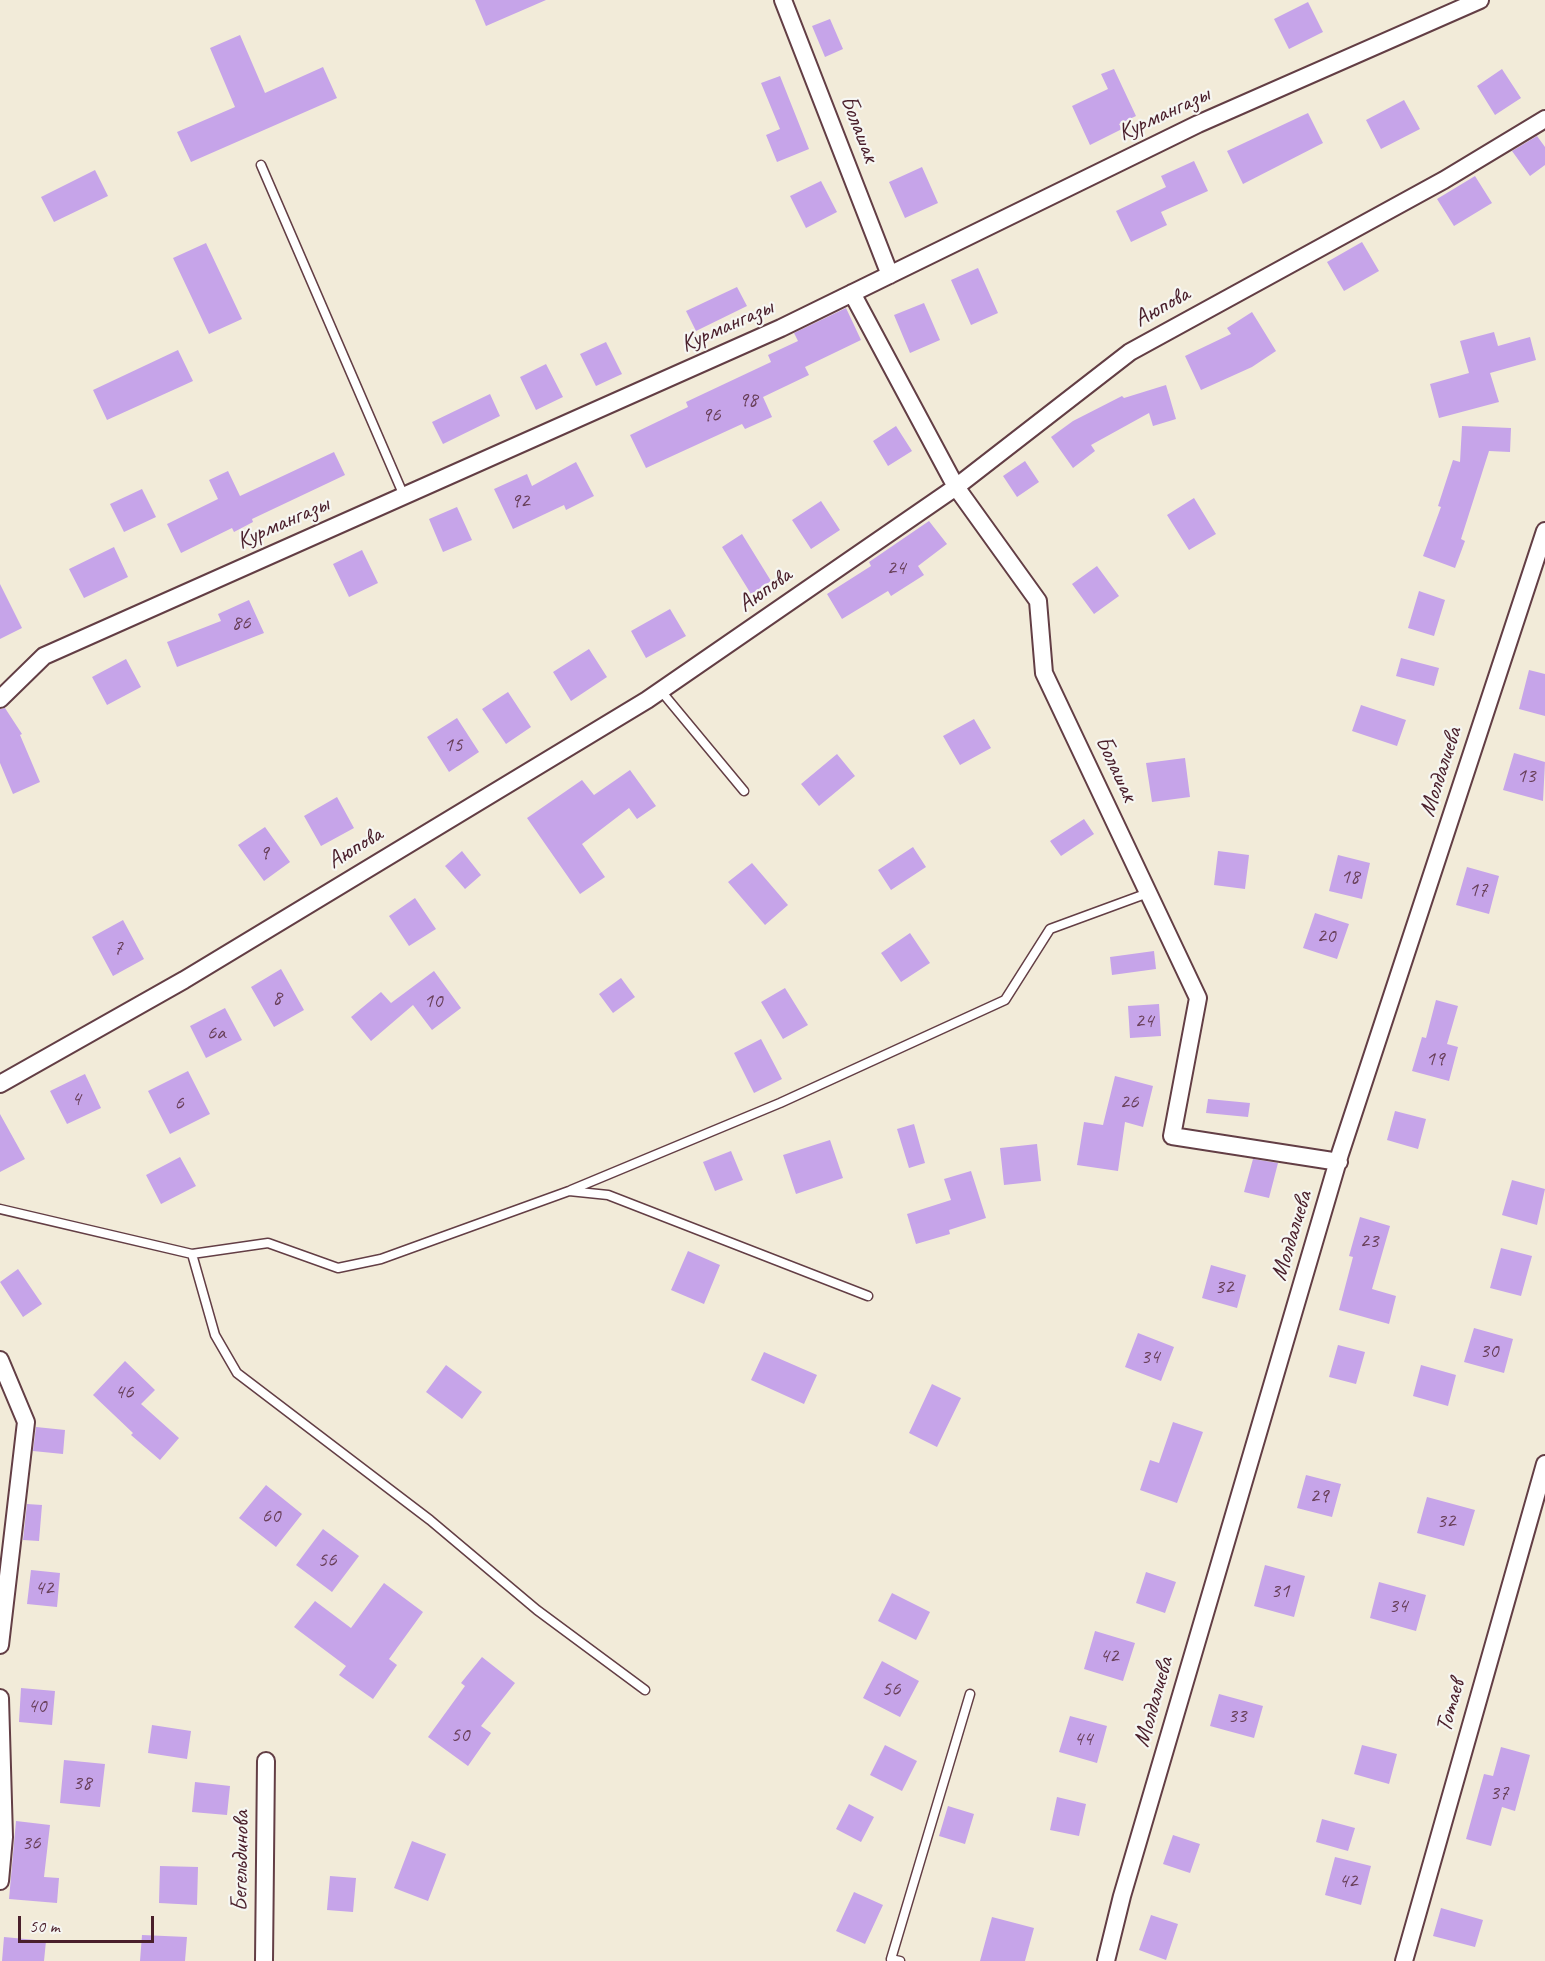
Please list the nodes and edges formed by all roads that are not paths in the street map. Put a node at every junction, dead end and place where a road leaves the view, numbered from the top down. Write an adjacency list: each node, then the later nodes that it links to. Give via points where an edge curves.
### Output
1 (784, 0): 5 (street, Болашак)
2 (1480, 0): 5 (street, Курмангазы, via 1198,124)
3 (1545, 119): 7 (street, Аюпова, via 1444,180 1130,352)
4 (261, 165): 8 (lane)
5 (890, 275): 6 (street, Курмангазы)
6 (852, 293): 7 (street, Болашак); 8 (street, Курмангазы)
7 (956, 487): 10 (street, Аюпова); 13 (street, Болашак, via 1038,601 1044,673)
8 (404, 496): 11 (street, Курмангазы, via 44,656)
9 (1545, 531): 15 (street, Молдалиева)
10 (661, 690): 12 (lane); 14 (street, Аюпова, via 184,980)
11 (0, 699)
12 (744, 791)
13 (1148, 893): 15 (street, Болашак, via 1198,998 1172,1136); 16 (lane, via 1050,929 1005,1000 780,1103)
14 (0, 1084)
15 (1339, 1162): 31 (street, Молдалиева)
16 (569, 1191): 18 (lane, via 381,1259 338,1268 268,1243); 19 (lane, via 608,1195)
17 (0, 1209): 18 (lane)
18 (192, 1254): 24 (lane, via 215,1335 237,1373 430,1520 537,1610)
19 (868, 1296)
20 (0, 1360): 22 (street, via 26,1422)
21 (1545, 1464): 32 (street, Тотаев)
22 (3, 1591): 23 (street)
23 (0, 1645)
24 (645, 1690)
25 (970, 1694): 30 (lane, via 891,1959)
26 (0, 1698): 28 (street, via 4,1837)
27 (266, 1761): 29 (street, Бегельдинова)
28 (0, 1881)
29 (264, 1961)
30 (900, 1961)
31 (1106, 1961)
32 (1404, 1961)

